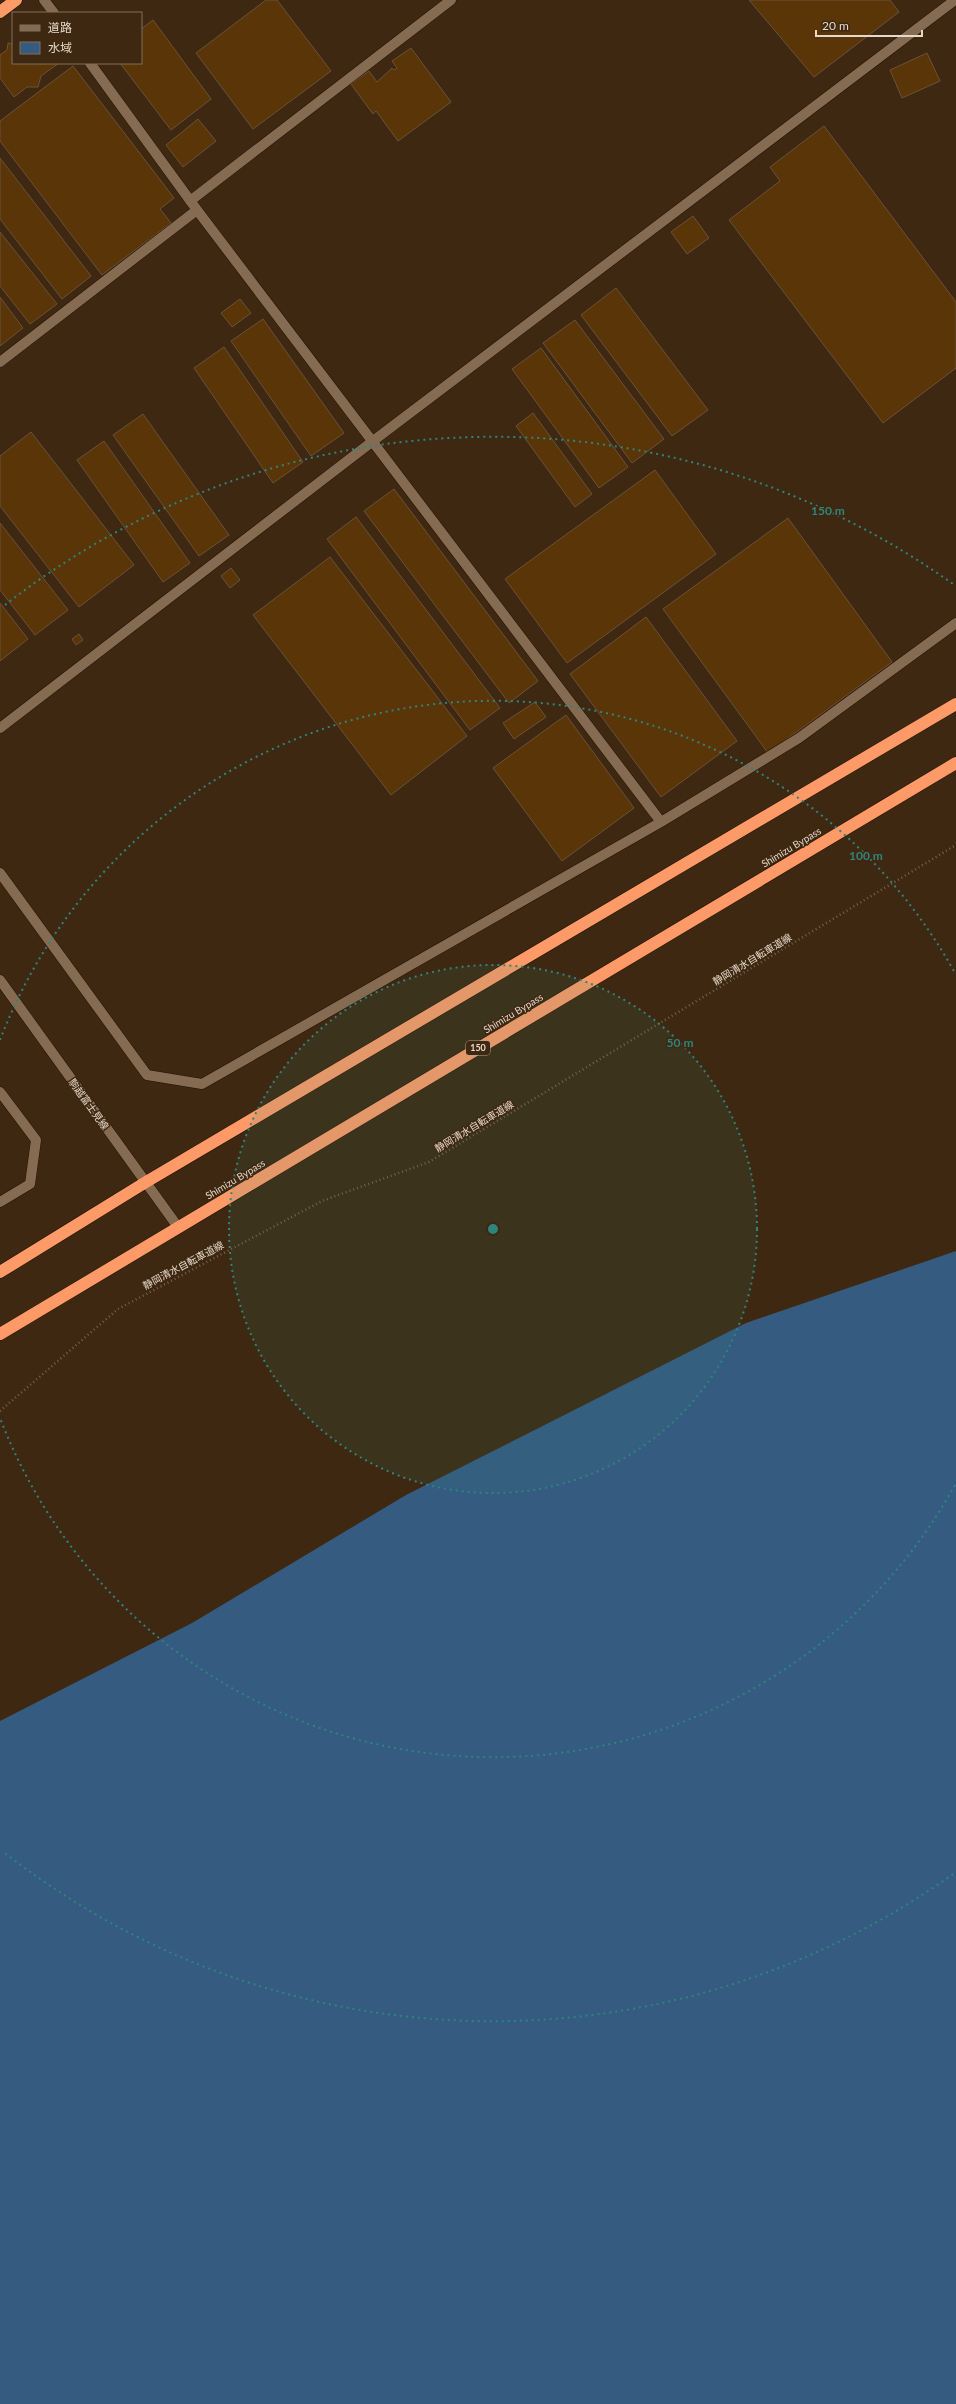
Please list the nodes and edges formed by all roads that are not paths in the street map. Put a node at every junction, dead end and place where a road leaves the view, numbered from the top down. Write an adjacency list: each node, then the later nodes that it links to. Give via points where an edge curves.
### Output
1 (16, 0): 5 (highway)
2 (44, 0): 6 (street)
3 (450, 0): 8 (street)
4 (955, 0): 11 (street)
5 (0, 12)
6 (53, 12)
7 (91, 64): 8 (street)
8 (190, 201): 9 (street)
9 (196, 210): 10 (street); 11 (street)
10 (0, 362)
11 (372, 441): 14 (street); 16 (street)
12 (956, 623): 16 (street, via 799,738)
13 (956, 704): 20 (highway)
14 (0, 728)
15 (956, 763): 22 (highway, Shimizu Bypass / 150)
16 (661, 822): 17 (street, via 202,1084 147,1075)
17 (0, 873)
18 (0, 980): 20 (street, 駒越富士見線)
19 (0, 1092): 21 (street, via 36,1140 30,1184)
20 (146, 1182): 22 (street, 駒越富士見線); 23 (highway)
21 (0, 1202)
22 (178, 1227): 24 (highway, Shimizu Bypass / 150)
23 (0, 1272)
24 (0, 1334)

